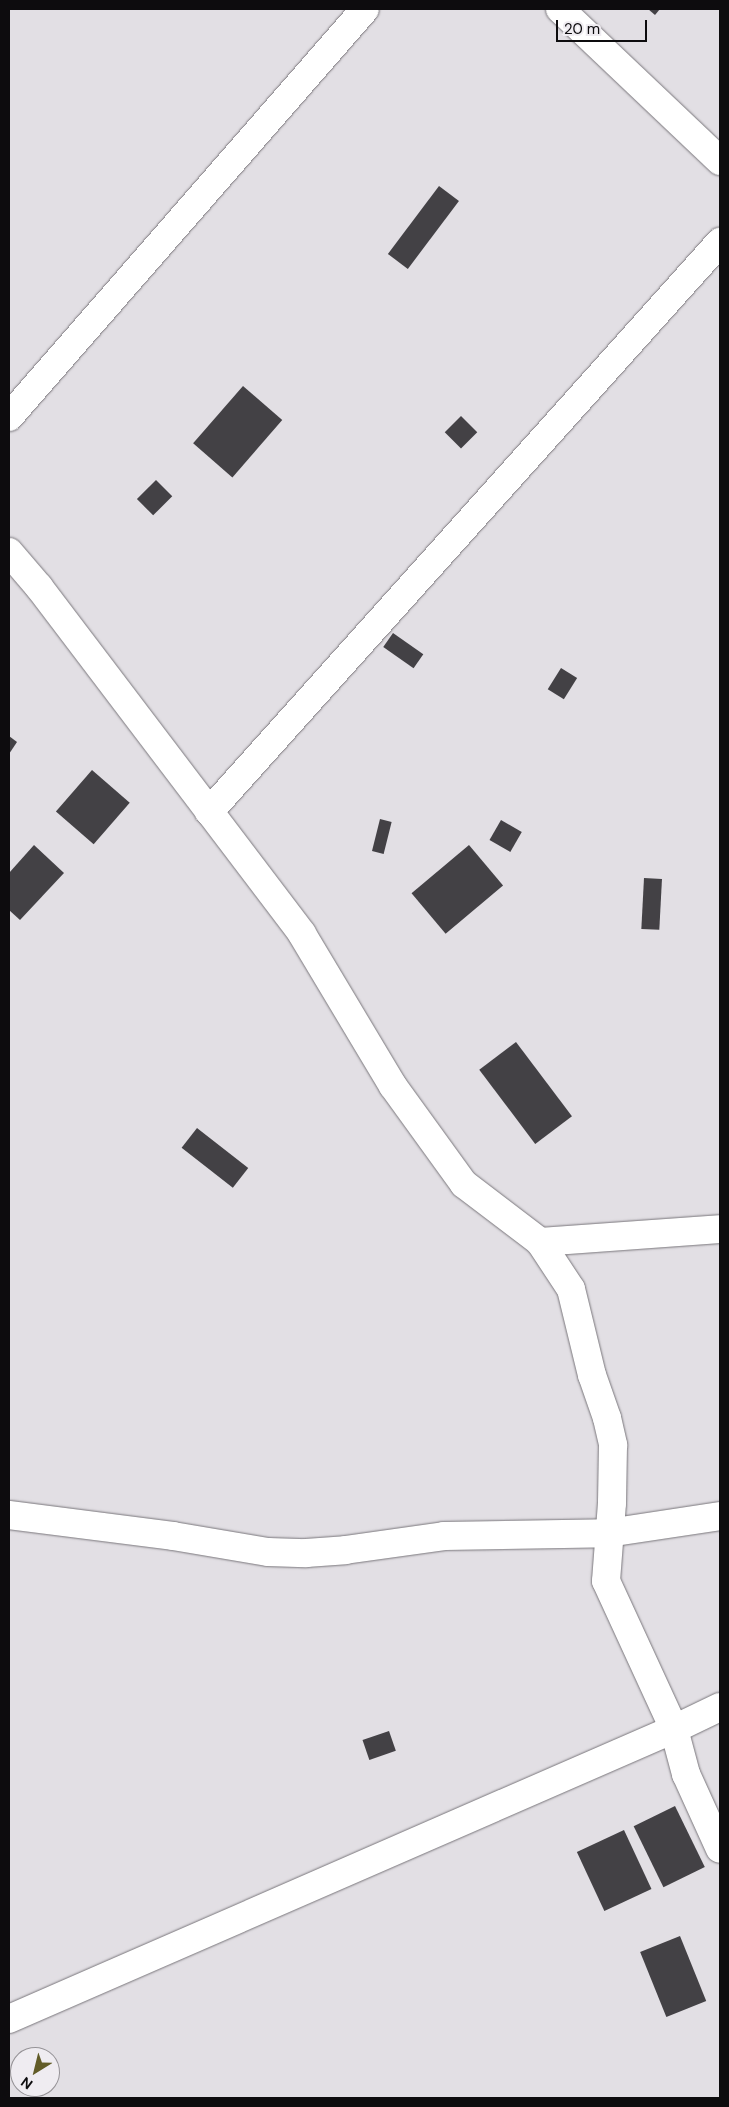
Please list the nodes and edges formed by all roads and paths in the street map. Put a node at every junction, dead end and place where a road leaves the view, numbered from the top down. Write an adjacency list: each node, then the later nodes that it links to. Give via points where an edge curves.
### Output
1 (365, 9): 5 (street)
2 (560, 9): 3 (street)
3 (720, 161)
4 (720, 242): 7 (street)
5 (9, 417)
6 (9, 552): 7 (street)
7 (209, 812): 9 (street, via 302,934 393,1086 464,1184)
8 (720, 1229): 9 (street)
9 (540, 1242): 12 (street, via 571,1289 592,1375 609,1427 613,1445)
10 (9, 1515): 12 (street, via 268,1552 345,1550 444,1536)
11 (720, 1516): 12 (street)
12 (608, 1533): 14 (street, via 606,1581)
13 (720, 1707): 14 (street)
14 (674, 1729): 15 (street, via 686,1774); 16 (street)
15 (720, 1849)
16 (9, 2019)

